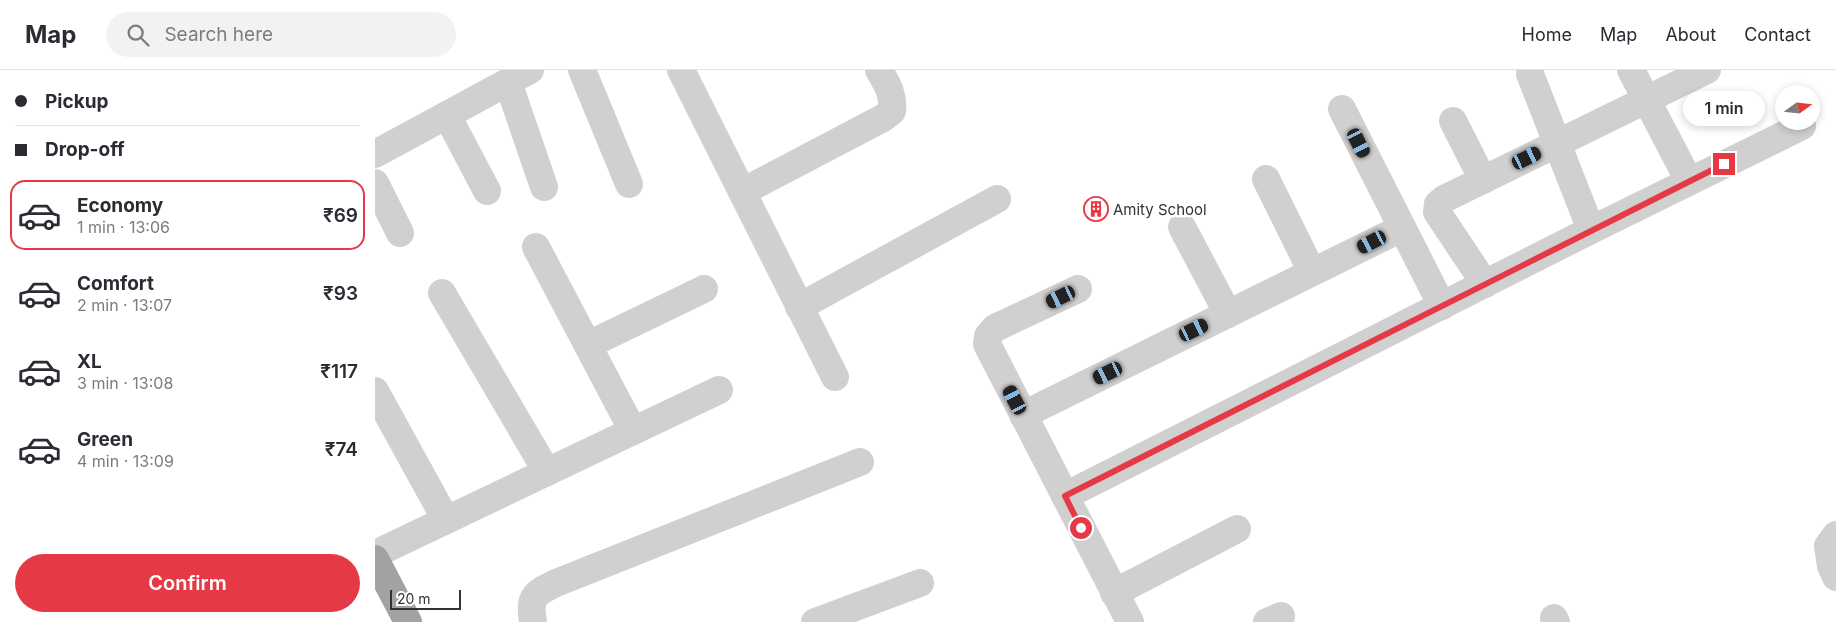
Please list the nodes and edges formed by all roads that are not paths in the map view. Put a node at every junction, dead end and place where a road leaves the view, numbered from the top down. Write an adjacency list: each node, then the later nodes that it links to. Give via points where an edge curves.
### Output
1 (582, 70): 19 (street)
2 (681, 70): 22 (street)
3 (879, 70): 22 (street, via 889,87 892,111)
4 (1631, 70): 8 (street)
5 (1707, 70): 8 (street)
6 (1529, 74): 13 (street)
7 (519, 76): 10 (street); 20 (street)
8 (1647, 100): 13 (street); 17 (street)
9 (1342, 109): 25 (street)
10 (447, 115): 14 (street); 21 (street)
11 (1453, 121): 16 (street)
12 (1794, 130): 17 (street)
13 (1557, 143): 16 (street); 26 (street)
14 (375, 154)
15 (1266, 179): 29 (street)
16 (1483, 180): 30 (street, via 1444,199 1438,204 1437,212)
17 (1689, 181): 26 (street)
18 (375, 183): 27 (street)
19 (629, 184)
20 (544, 188)
21 (487, 191)
22 (742, 192): 35 (street)
23 (997, 199): 35 (street)
24 (1182, 227): 36 (street)
25 (1402, 228): 29 (street); 34 (street)
26 (1591, 230): 30 (street)
27 (401, 233)
28 (536, 247): 37 (street)
29 (1312, 272): 36 (street)
30 (1485, 284): 34 (street)
31 (704, 289): 37 (street)
32 (1078, 289): 41 (street, via 995,328 988,336 991,355)
33 (442, 293): 44 (street)
34 (1442, 306): 45 (street)
35 (799, 307): 38 (street)
36 (1228, 314): 41 (street)
37 (588, 345): 42 (street)
38 (835, 377)
39 (719, 390): 42 (street)
40 (375, 391): 46 (street)
41 (1023, 415): 45 (street)
42 (633, 431): 44 (street)
43 (860, 462): 55 (street, via 555,583 537,592 531,606)
44 (547, 472): 46 (street)
45 (1065, 496): 53 (street)
46 (446, 520): 49 (street)
47 (1237, 529): 53 (street)
48 (1836, 535): 51 (street, via 1828,546)
49 (375, 554)
50 (375, 559): 54 (highway)
51 (1836, 577)
52 (920, 583): 56 (street)
53 (1114, 592): 57 (street)
54 (408, 622)
55 (533, 622)
56 (815, 622)
57 (1130, 622)

